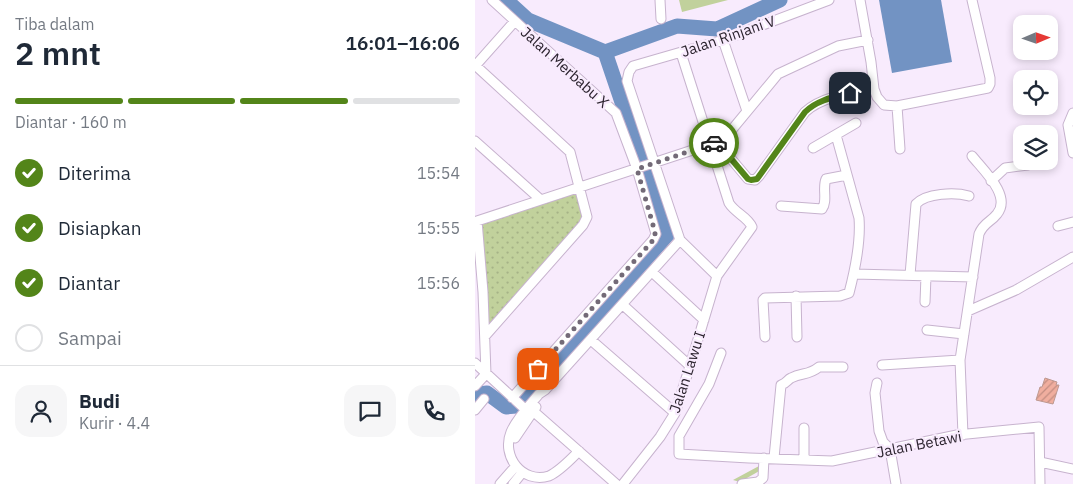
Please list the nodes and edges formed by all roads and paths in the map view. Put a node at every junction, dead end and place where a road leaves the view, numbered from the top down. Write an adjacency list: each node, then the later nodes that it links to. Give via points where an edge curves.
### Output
1 (492, 0): 7 (street, Jalan Merbabu X)
2 (661, 0): 6 (street)
3 (829, 0): 8 (street, Jalan Rinjani V)
4 (861, 0): 9 (street)
5 (972, 0): 13 (street, via 989,78 988,88)
6 (661, 19)
7 (515, 21): 11 (street); 26 (street, Jalan Merbabu X, via 616,113)
8 (723, 40): 10 (street, Jalan Rinjani V); 14 (street)
9 (868, 40): 12 (street); 14 (street, via 838,46 782,71)
10 (681, 53): 19 (street); 24 (street, Jalan Rinjani V, via 633,66 629,72 627,81)
11 (475, 65): 29 (street, via 570,152)
12 (874, 89): 13 (street, via 884,105); 19 (street, via 811,106 755,180 748,179)
13 (897, 106): 21 (street)
14 (747, 111): 19 (street, via 725,138)
15 (1073, 113): 22 (street, via 1068,125)
16 (856, 123): 17 (street)
17 (836, 135): 20 (street); 27 (street)
18 (475, 141): 31 (street)
19 (714, 143): 24 (street); 41 (street, Jalan Lawu I, via 729,203 752,227)
20 (813, 148)
21 (900, 149)
22 (1073, 154)
23 (972, 156): 28 (street)
24 (652, 164): 26 (street); 36 (street)
25 (1013, 167): 28 (street, via 1005,168)
26 (639, 169): 29 (street); 67 (street, Jalan Merbabu X, via 655,238)
27 (847, 175): 32 (street, via 826,179 822,209); 39 (street, via 859,218)
28 (991, 181): 43 (street, via 1001,194 1001,206 982,228)
29 (579, 188): 31 (street); 53 (street, via 586,214 583,225)
30 (969, 196): 40 (street, via 941,194 919,200 916,204)
31 (541, 200): 33 (street)
32 (781, 206)
33 (476, 220): 45 (street)
34 (1073, 222): 35 (street)
35 (1058, 226)
36 (680, 240): 38 (street); 41 (street)
37 (1073, 257): 49 (street, via 1016,290)
38 (652, 272): 48 (street); 50 (street)
39 (854, 274): 40 (street); 46 (street, via 849,293 844,296)
40 (910, 275): 42 (street)
41 (717, 276): 50 (street, Jalan Lawu I)
42 (926, 276): 43 (street); 47 (street)
43 (973, 276): 49 (street)
44 (475, 285): 45 (street)
45 (483, 292): 53 (street)
46 (795, 296): 54 (street, via 765,298); 55 (street)
47 (925, 302)
48 (623, 305): 56 (street); 60 (street)
49 (968, 311): 52 (street)
50 (704, 320): 60 (street, Jalan Lawu I)
51 (927, 330): 52 (street)
52 (964, 334): 58 (street)
53 (485, 336): 63 (street)
54 (765, 337)
55 (797, 337)
56 (591, 340): 69 (street, via 545,390 544,396); 70 (street)
57 (721, 353): 75 (street, Jalan Betawi, via 709,384 679,436 679,454)
58 (960, 360): 61 (street); 72 (street)
59 (475, 363): 63 (street)
60 (690, 366): 70 (street, Jalan Lawu I)
61 (882, 366)
62 (843, 367): 76 (street, via 819,366 814,372 790,378 781,385)
63 (486, 374): 65 (street); 67 (street)
64 (877, 383): 73 (street, via 879,431)
65 (475, 386)
66 (484, 399): 68 (street)
67 (514, 399): 69 (street)
68 (475, 410)
69 (527, 410): 74 (street); 79 (street, via 517,434)
70 (675, 413): 84 (street, Jalan Lawu I)
71 (804, 428): 77 (street)
72 (963, 435): 73 (street, Jalan Betawi); 78 (street, Jalan Betawi, via 1039,427)
73 (890, 449): 77 (street, Jalan Betawi, via 832,460); 86 (street)
74 (579, 451): 79 (street, via 549,476 533,477); 83 (street)
75 (764, 458): 76 (street, Jalan Betawi); 85 (street, via 763,478)
76 (774, 458): 77 (street, Jalan Betawi)
77 (804, 460)
78 (1040, 462): 80 (street); 87 (street, Jalan Betawi)
79 (516, 467): 81 (street); 82 (street)
80 (1073, 469)
81 (499, 484)
82 (513, 484)
83 (616, 484)
84 (623, 484)
85 (742, 484)
86 (896, 484)
87 (1040, 484)

